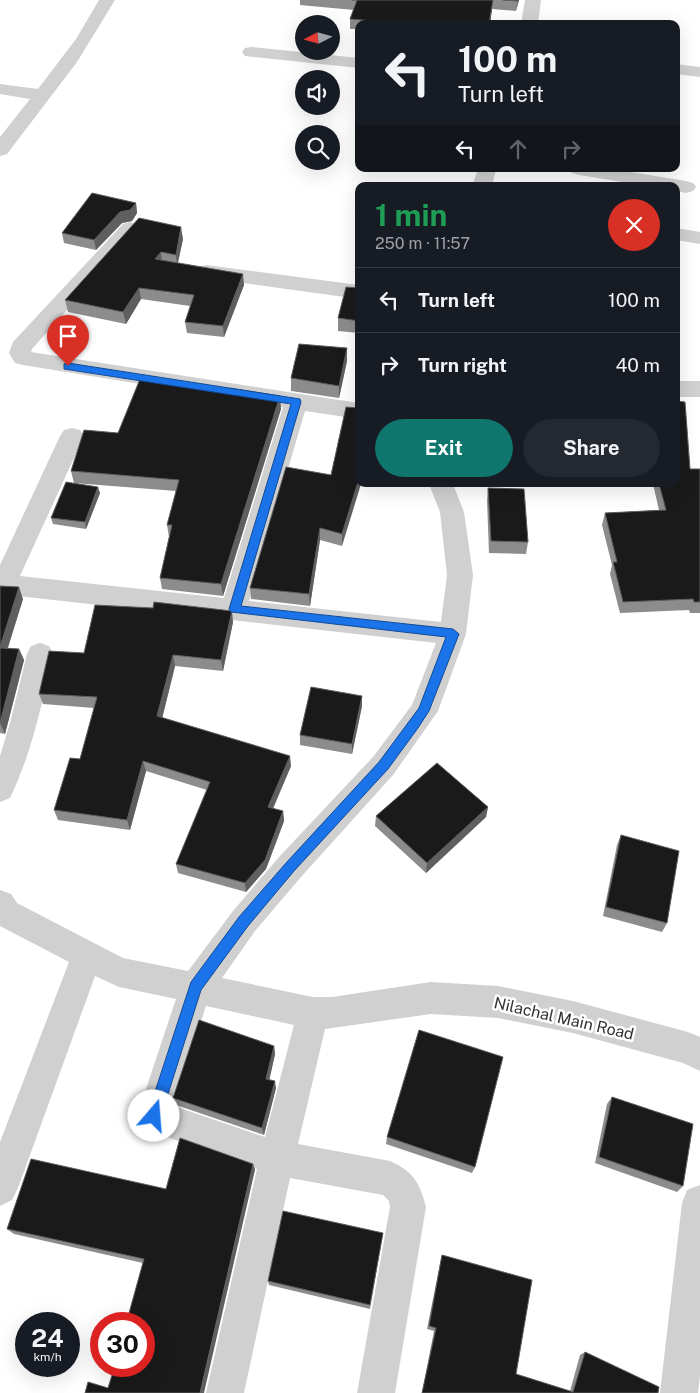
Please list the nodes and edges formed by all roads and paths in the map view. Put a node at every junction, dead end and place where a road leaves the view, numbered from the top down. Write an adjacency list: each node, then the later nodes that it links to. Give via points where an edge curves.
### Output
1 (108, 0): 9 (street, via 91,29)
2 (533, 0): 3 (street)
3 (530, 20)
4 (251, 52): 5 (street)
5 (355, 63)
6 (680, 70): 7 (street)
7 (700, 72)
8 (0, 89): 9 (street)
9 (41, 95): 10 (street)
10 (0, 150)
11 (597, 172): 12 (street)
12 (656, 182)
13 (680, 186): 14 (street)
14 (686, 187)
15 (130, 228): 22 (street, via 21,348 24,358)
16 (680, 235): 17 (street)
17 (700, 238)
18 (206, 272): 19 (street)
19 (355, 291)
20 (680, 389): 21 (street)
21 (700, 389)
22 (296, 402): 23 (street); 27 (street)
23 (355, 410)
24 (72, 436): 26 (street)
25 (442, 487): 28 (street, via 452,512 460,576)
26 (2, 584): 27 (street)
27 (234, 609): 28 (street)
28 (453, 634): 33 (street, via 424,711 383,766 244,921)
29 (40, 654): 30 (street, via 12,767)
30 (0, 789)
31 (0, 904): 32 (street, Nilachal Main Road, via 6,913)
32 (86, 955): 33 (street, Nilachal Main Road, via 119,972); 37 (street)
33 (196, 987): 34 (street, Nilachal Main Road); 36 (street, via 154,1116)
34 (313, 1013): 35 (street, Nilachal Main Road, via 431,998 498,1002 573,1017); 36 (street)
35 (700, 1054)
36 (277, 1158): 39 (street); 40 (street, via 390,1179 405,1193 408,1207)
37 (0, 1188)
38 (700, 1203): 41 (street)
39 (225, 1393)
40 (376, 1393)
41 (678, 1393)

